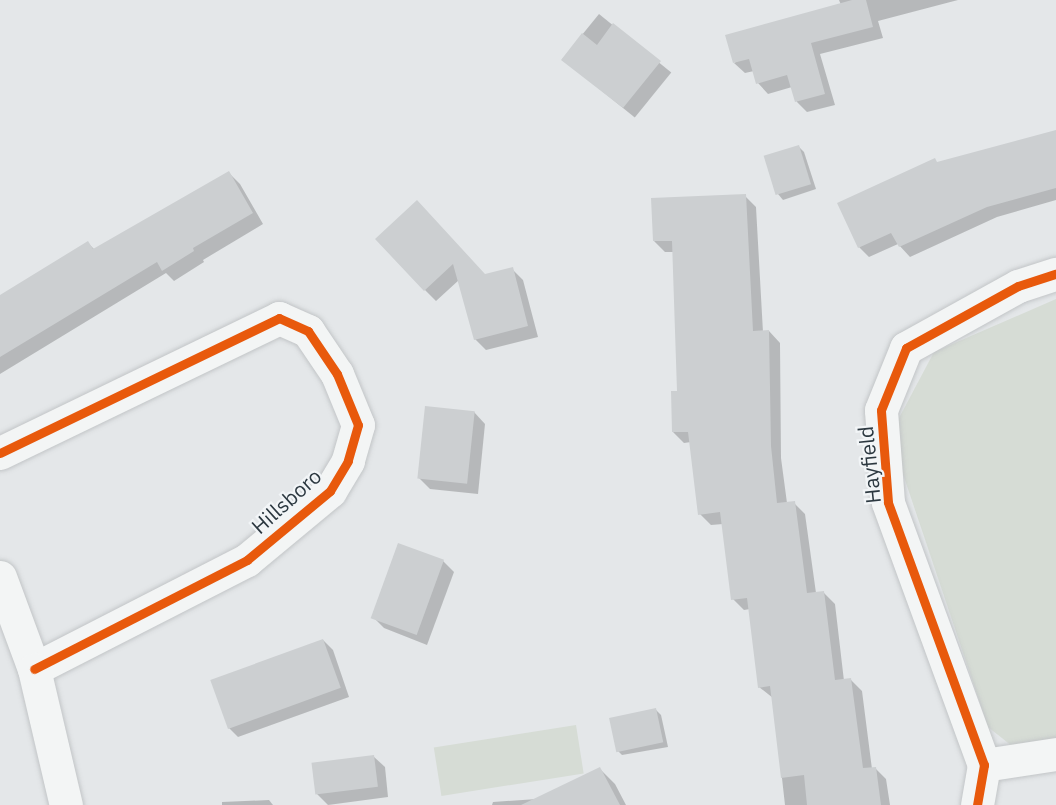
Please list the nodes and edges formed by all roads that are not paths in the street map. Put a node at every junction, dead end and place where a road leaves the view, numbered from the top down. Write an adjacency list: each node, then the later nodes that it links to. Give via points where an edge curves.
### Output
1 (1056, 274): 6 (street, Hayfield, via 1018,286 906,348 881,410 888,502)
2 (0, 453): 4 (street, Hillsboro, via 279,318 308,331 337,374 358,425 348,461 330,491 247,560)
3 (0, 577): 4 (street)
4 (34, 669): 7 (street)
5 (1056, 754): 6 (street)
6 (984, 765): 8 (street, Hayfield)
7 (66, 805)
8 (977, 805)

